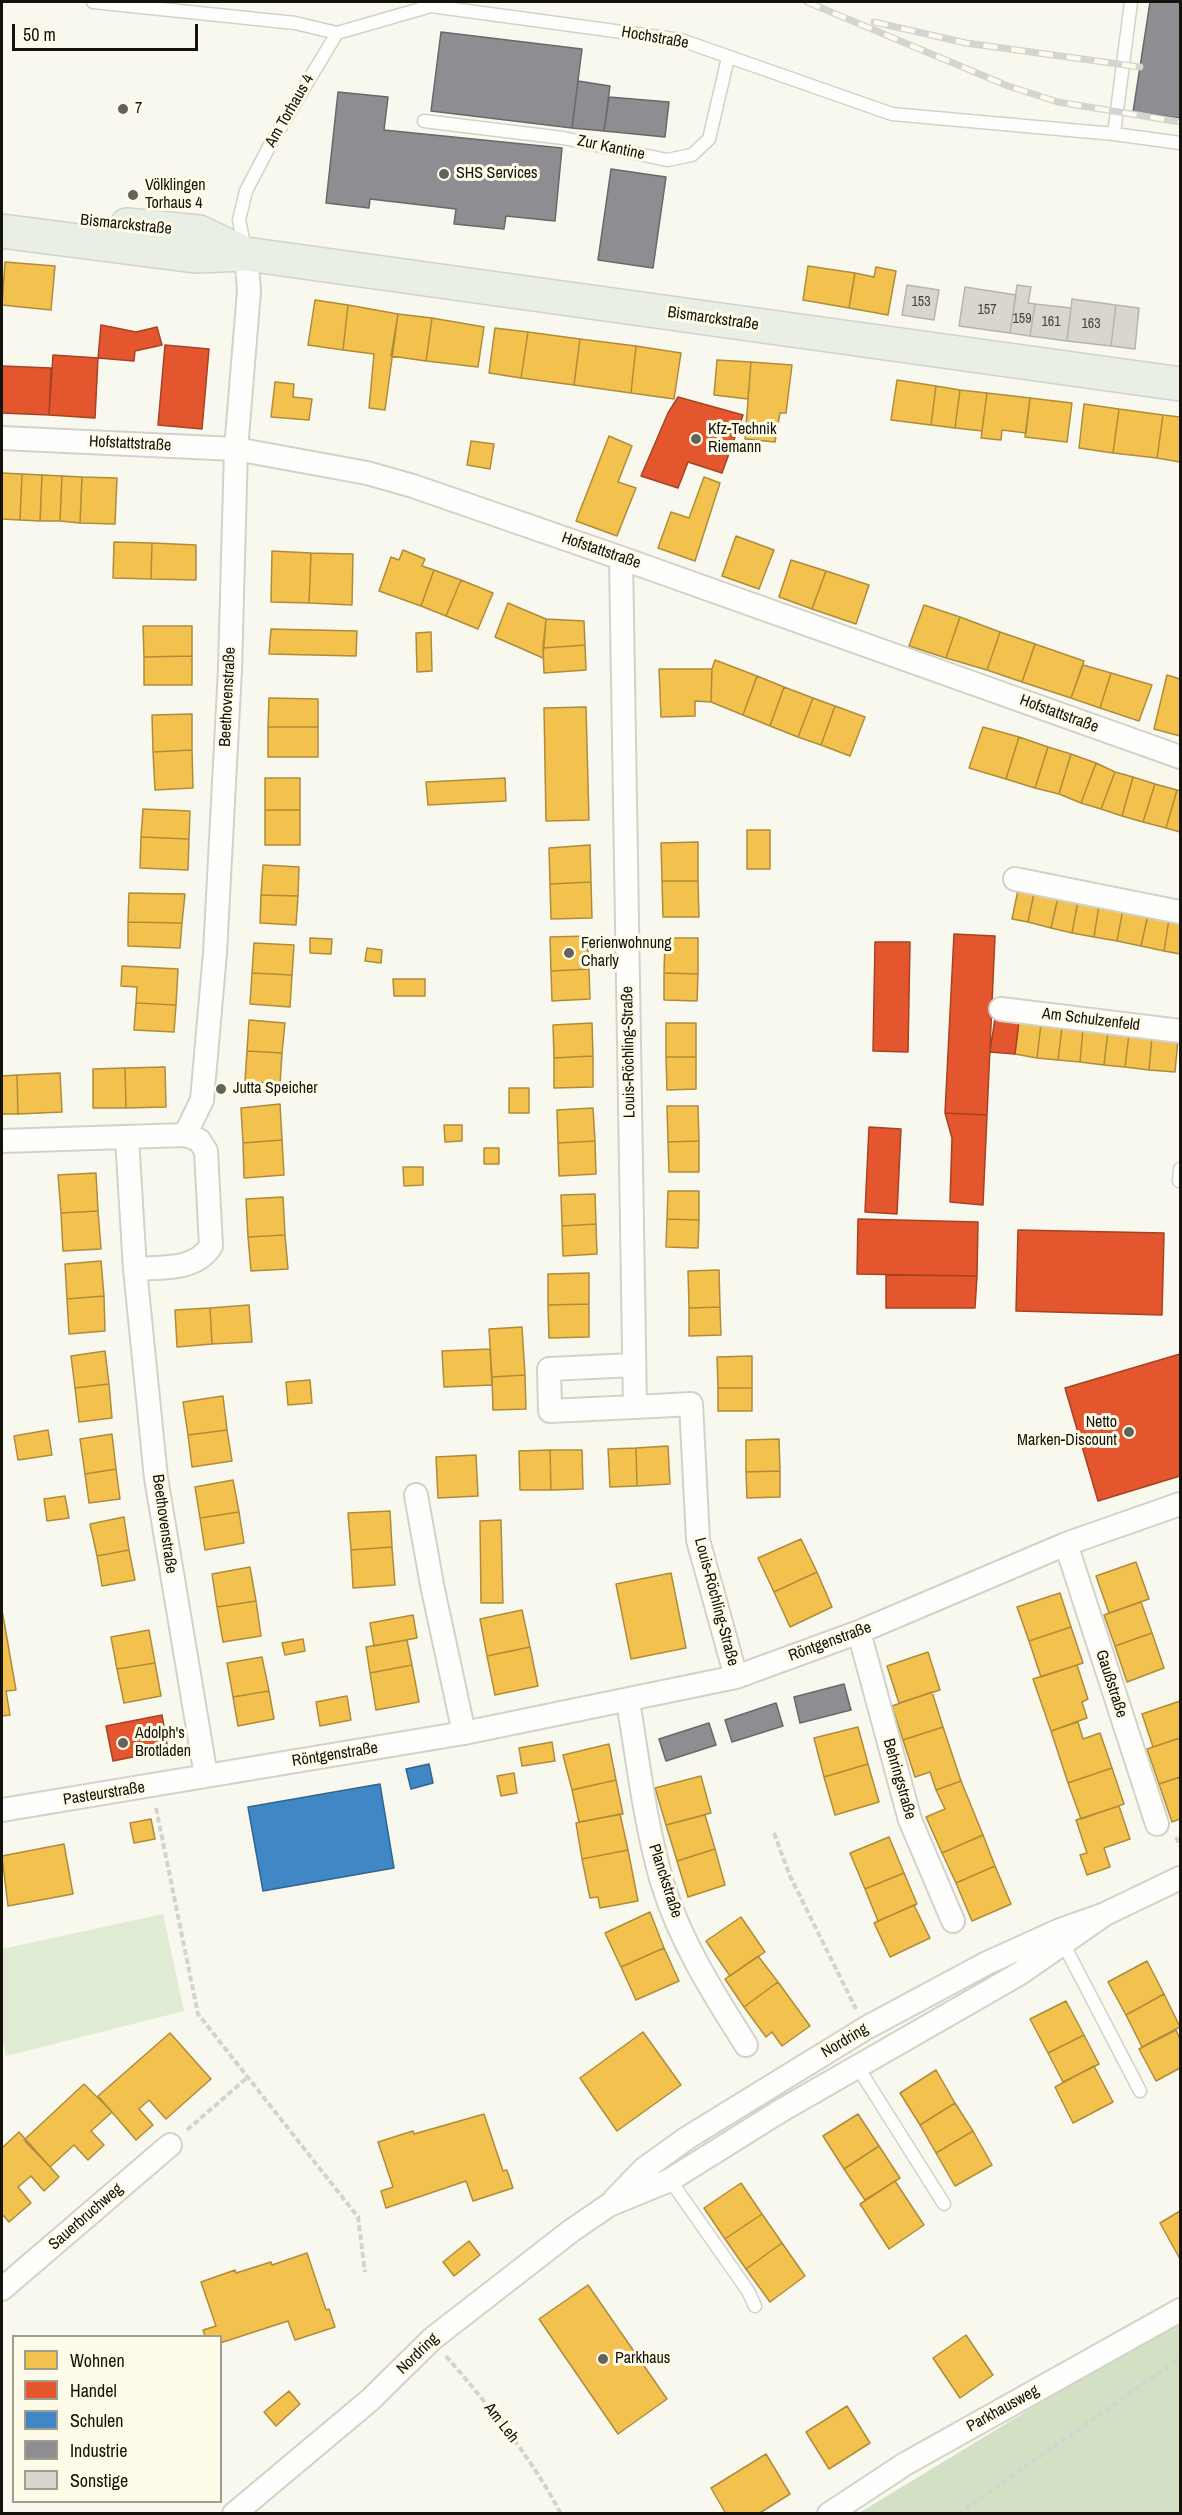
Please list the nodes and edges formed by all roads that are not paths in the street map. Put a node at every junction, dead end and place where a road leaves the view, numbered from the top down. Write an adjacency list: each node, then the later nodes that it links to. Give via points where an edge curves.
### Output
1 (93, 2): 3 (lane, Hochstraße, via 296,23)
2 (1131, 2): 6 (lane)
3 (337, 33): 4 (lane, Hochstraße, via 432,6 681,40); 10 (lane, Am Torhaus 4, via 246,191 239,220)
4 (728, 58): 5 (lane, Zur Kantine, via 709,139 692,155 667,160 563,138); 6 (lane, Hochstraße, via 892,114)
5 (424, 121)
6 (1114, 134): 7 (lane, Hochstraße)
7 (1180, 143)
8 (2, 212): 10 (main road, Bismarckstraße, via 199,232)
9 (2, 231): 10 (main road, Bismarckstraße, via 195,256)
10 (246, 254): 11 (main road, Bismarckstraße); 13 (street, Beethovenstraße, via 249,291)
11 (1180, 384)
12 (2, 438): 13 (street, Hofstattstraße)
13 (236, 449): 14 (street, Hofstattstraße, via 367,473 413,486); 20 (street, Beethovenstraße, via 230,669 215,953 202,1100)
14 (621, 558): 15 (street, Hofstattstraße); 24 (street, Louis-Röchling-Straße)
15 (1180, 757)
16 (1015, 879): 17 (street)
17 (1180, 912)
18 (1001, 1010): 19 (street, Am Schulzenfeld)
19 (1180, 1031)
20 (185, 1135): 21 (street); 23 (street, via 199,1140 206,1151 212,1246 204,1258 187,1265)
21 (127, 1138): 22 (street); 23 (street, Beethovenstraße)
22 (2, 1141)
23 (135, 1269): 33 (street, Beethovenstraße, via 156,1478)
24 (634, 1365): 25 (street, Louis-Röchling-Straße); 25 (street, Louis-Röchling-Straße, via 549,1369 550,1411)
25 (635, 1407): 30 (street, Louis-Röchling-Straße, via 691,1404 698,1540)
26 (416, 1495): 32 (street)
27 (1180, 1504): 28 (street, Röntgenstraße)
28 (1065, 1544): 29 (street, Röntgenstraße); 35 (street, Gaußstraße)
29 (859, 1632): 30 (street, Röntgenstraße); 38 (street, Behringstraße, via 910,1820)
30 (736, 1677): 31 (street, Röntgenstraße)
31 (628, 1701): 32 (street, Röntgenstraße); 40 (street, Planckstraße, via 648,1826 663,1884 703,1976)
32 (464, 1733): 33 (street, Röntgenstraße)
33 (206, 1776): 34 (street, Pasteurstraße)
34 (2, 1810)
35 (1157, 1824)
36 (1180, 1878): 37 (street, Nordring)
37 (1105, 1914): 39 (street, Nordring); 46 (street, Nordring, via 987,1963 866,2028 687,2138 638,2175)
38 (952, 1921)
39 (1064, 1945): 41 (street, Nordring); 42 (lane)
40 (746, 2045)
41 (857, 2066): 44 (street, Nordring); 45 (lane, Nordring)
42 (1140, 2091)
43 (170, 2145): 47 (street, Sauerbruchweg)
44 (670, 2180): 46 (street, Nordring); 48 (lane)
45 (944, 2204)
46 (609, 2205): 50 (street, Nordring, via 536,2256 432,2339 370,2400)
47 (2, 2289)
48 (755, 2306)
49 (1180, 2310): 51 (street, Parkhausweg, via 905,2464)
50 (234, 2514)
51 (829, 2514)

